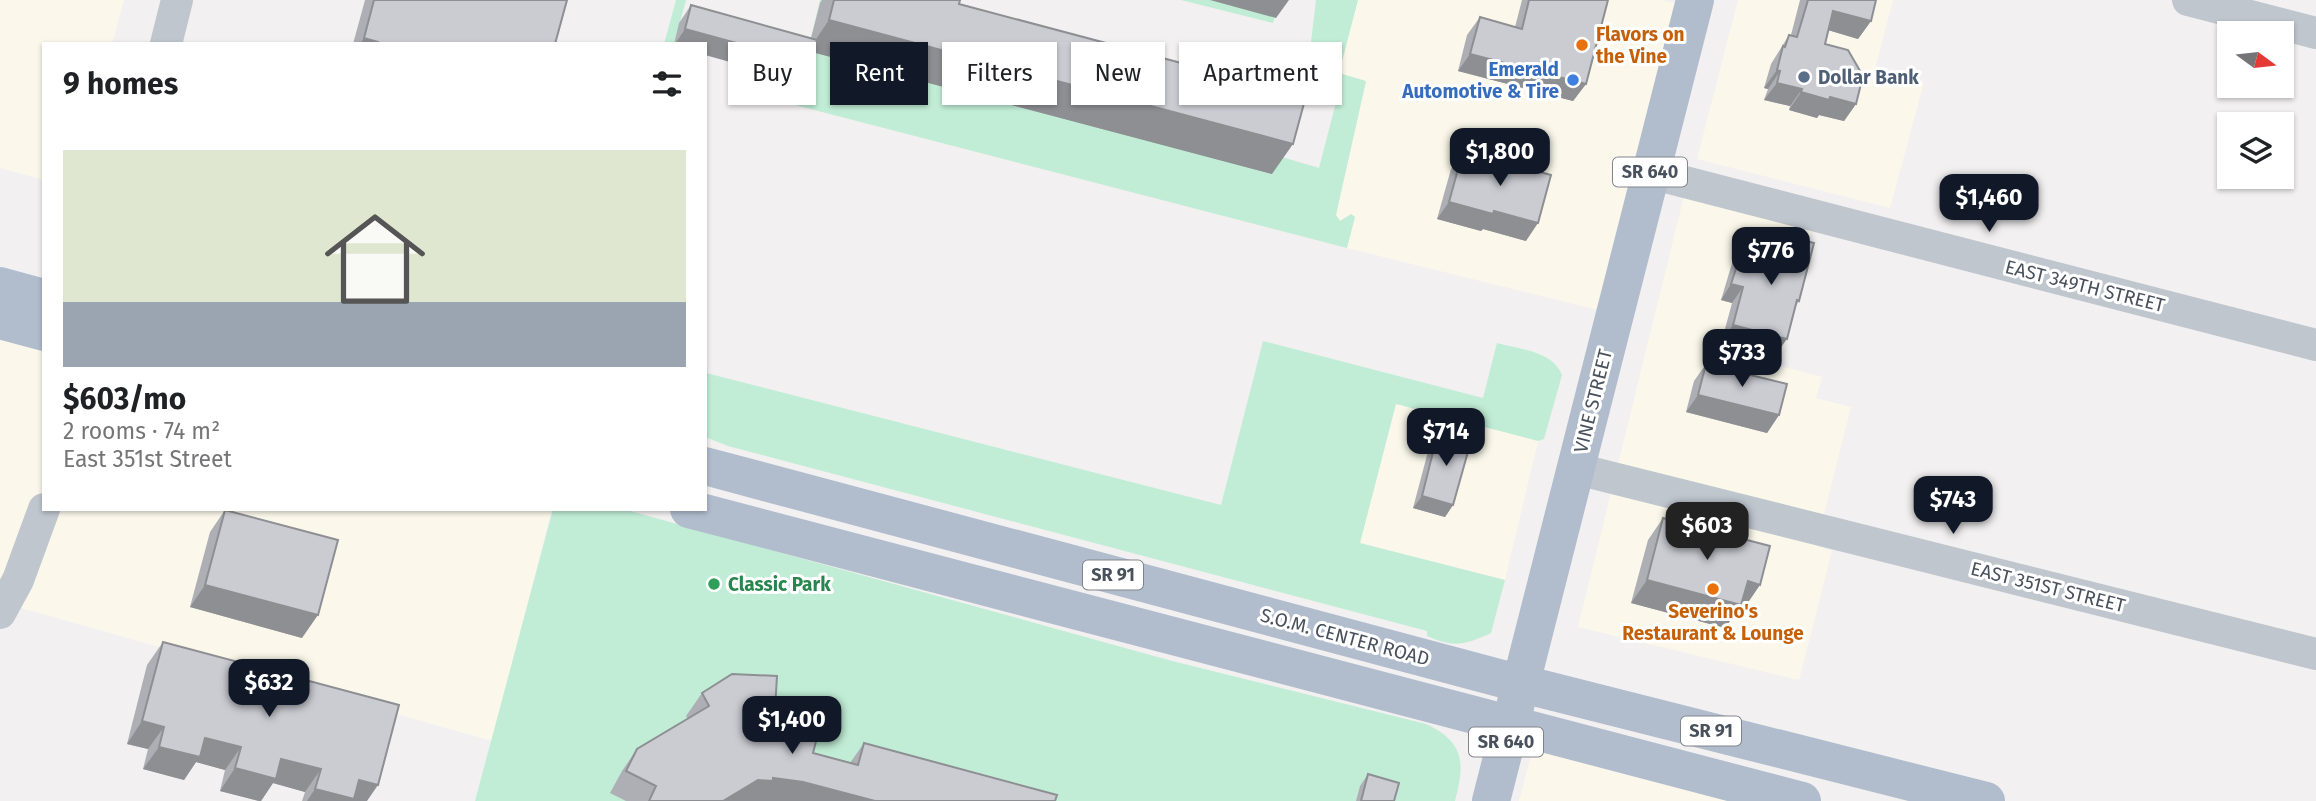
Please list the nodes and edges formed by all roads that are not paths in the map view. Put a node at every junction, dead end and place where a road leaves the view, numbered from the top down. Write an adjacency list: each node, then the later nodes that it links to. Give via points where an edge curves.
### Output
1 (177, 0): 5 (street)
2 (1695, 0): 6 (main road, VINE STREET / SR 640)
3 (2188, 0): 4 (street)
4 (2316, 33)
5 (166, 42)
6 (1650, 173): 11 (street, EAST 349TH STREET); 13 (main road, VINE STREET / SR 640)
7 (0, 286): 8 (main road)
8 (42, 297)
9 (0, 320): 10 (main road)
10 (42, 331)
11 (2316, 345)
12 (707, 467): 18 (main road, S.O.M. CENTER ROAD / SR 91)
13 (1577, 469): 17 (street, EAST 351ST STREET); 18 (main road, VINE STREET / SR 640)
14 (43, 511): 16 (street, via 18,580)
15 (697, 511): 19 (main road, SR 91)
16 (0, 613)
17 (2316, 654)
18 (1521, 683): 19 (main road, VINE STREET / SR 640); 22 (main road, S.O.M. CENTER ROAD / SR 91)
19 (1511, 726): 20 (main road, VINE STREET / SR 640); 21 (main road, SR 91)
20 (1491, 801)
21 (1802, 801)
22 (1986, 801)

